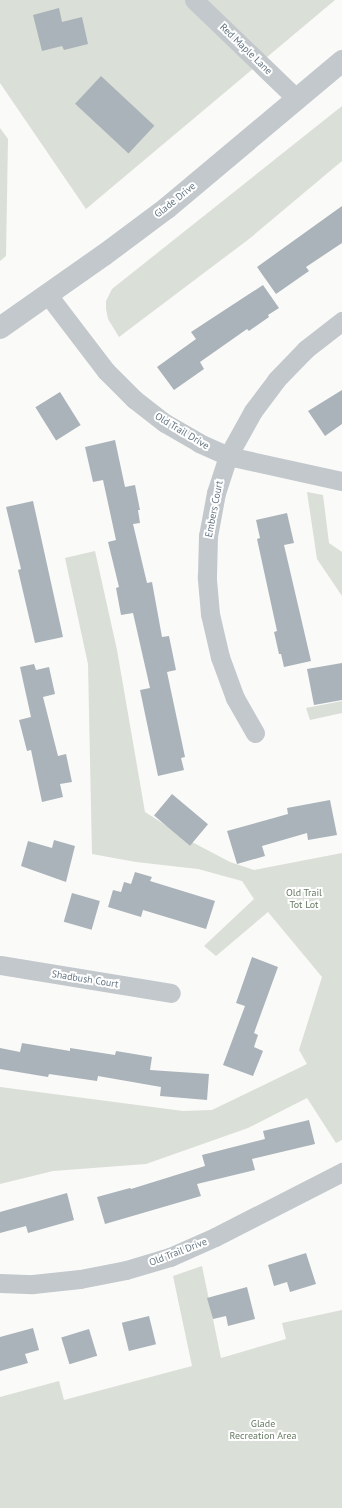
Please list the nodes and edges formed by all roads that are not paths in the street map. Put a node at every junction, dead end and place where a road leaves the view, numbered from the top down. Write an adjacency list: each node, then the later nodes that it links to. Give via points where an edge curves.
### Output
1 (194, 0): 3 (street, Red Maple Lane)
2 (342, 61): 3 (street, Glade Drive)
3 (297, 99): 4 (street, Glade Drive, via 167,208)
4 (48, 295): 6 (street, Glade Drive); 7 (street, Old Trail Drive, via 106,371 134,398 165,423 198,443)
5 (342, 321): 7 (street, Embers Court, via 306,349 276,380 253,411)
6 (0, 328)
7 (228, 456): 8 (street, Old Trail Drive); 9 (street, Embers Court, via 216,493 208,536 207,576 210,614 220,657 235,698)
8 (342, 481)
9 (255, 733)
10 (0, 965): 11 (street, Shadbush Court)
11 (171, 993)
12 (342, 1172): 13 (street, Old Trail Drive, via 215,1237 170,1257 126,1270 80,1279 32,1284)
13 (0, 1283)

